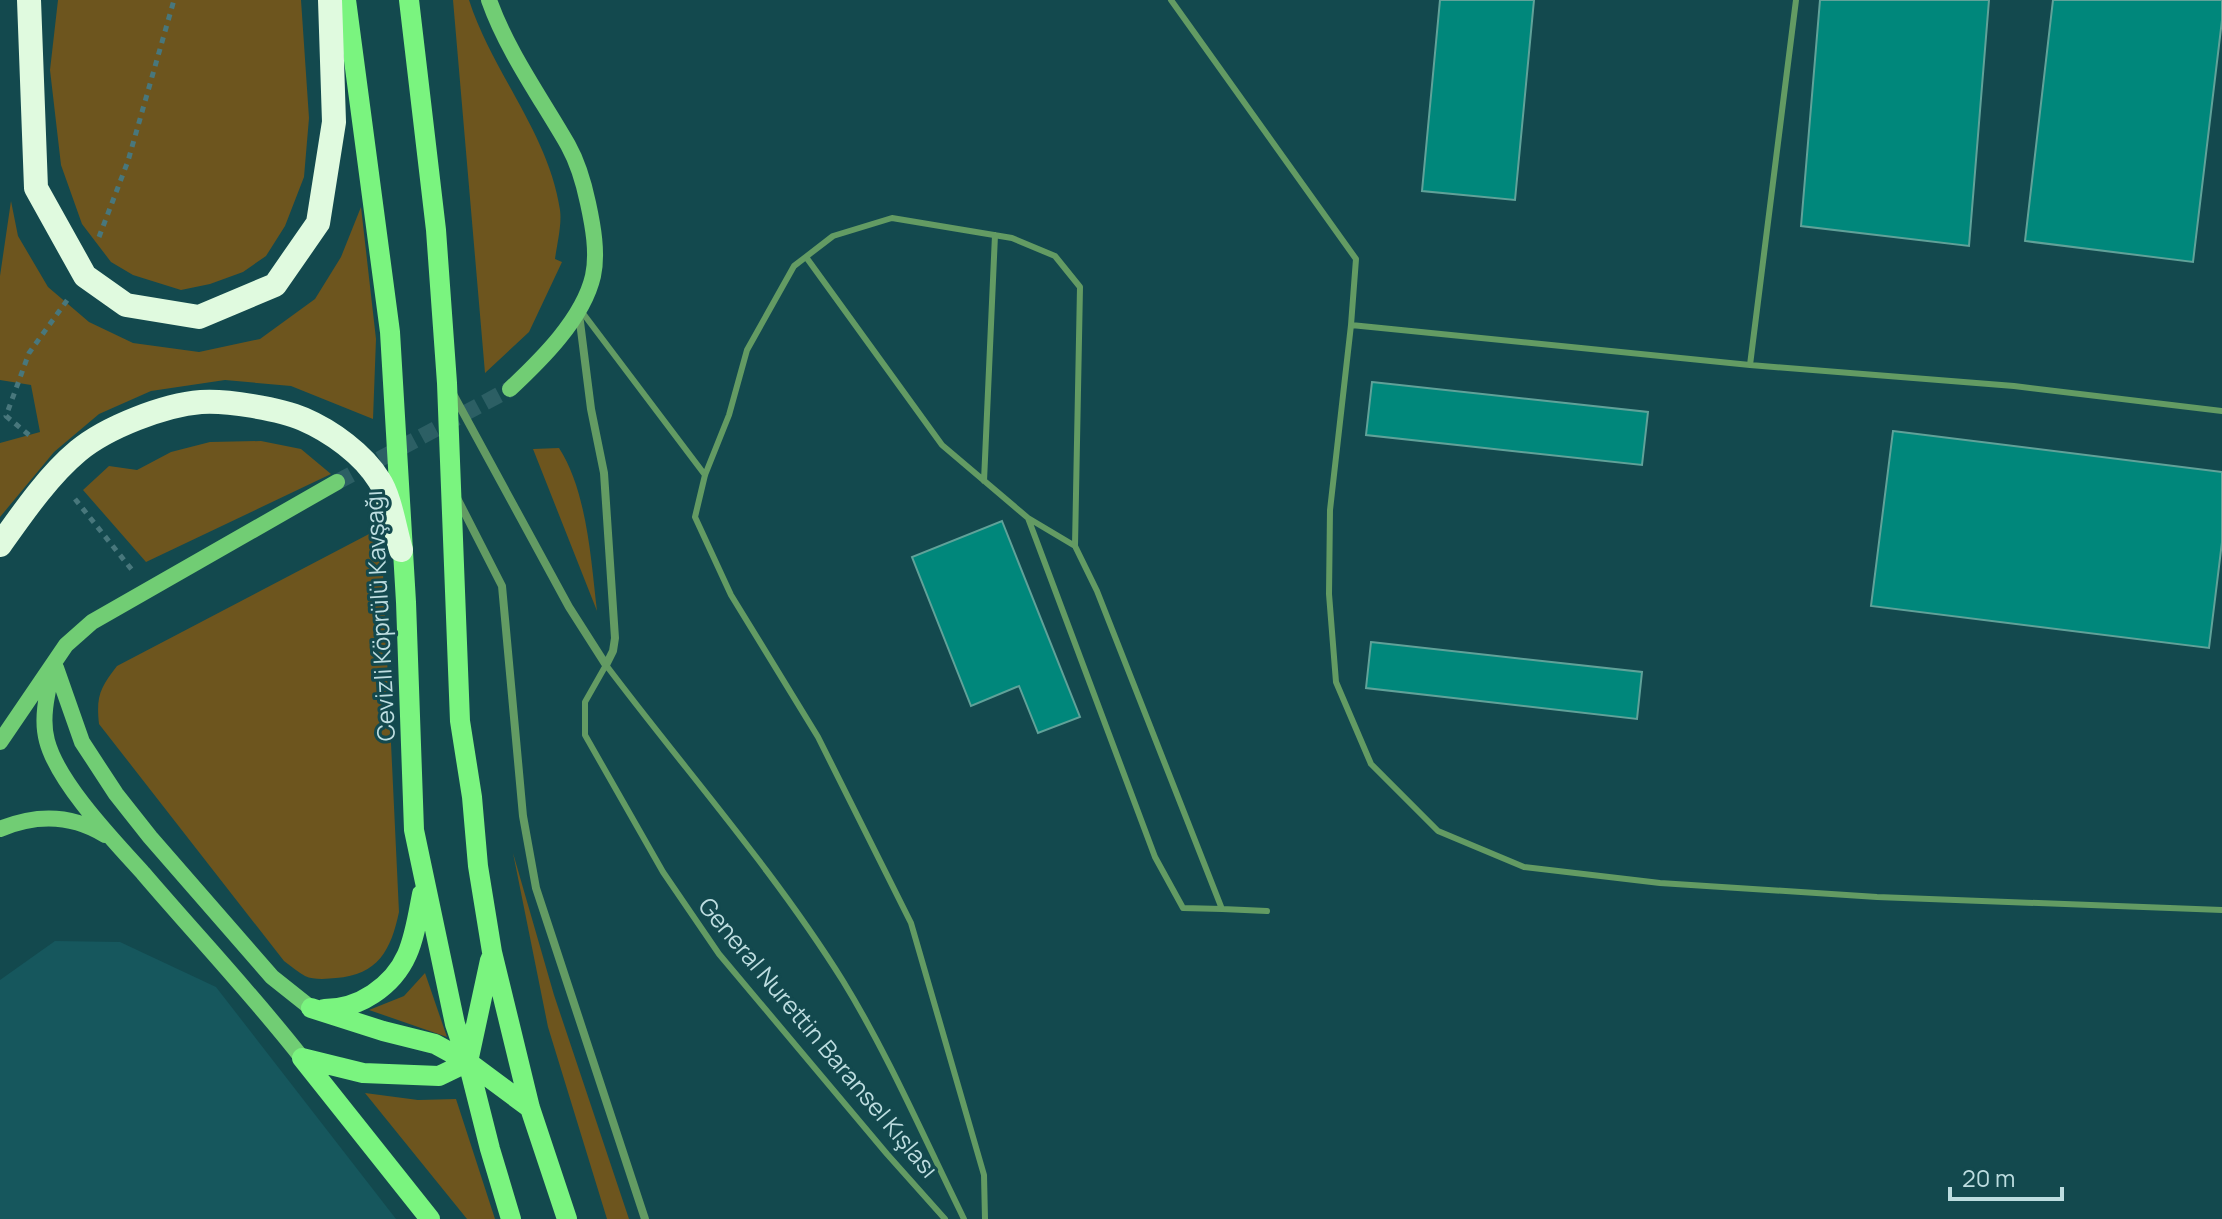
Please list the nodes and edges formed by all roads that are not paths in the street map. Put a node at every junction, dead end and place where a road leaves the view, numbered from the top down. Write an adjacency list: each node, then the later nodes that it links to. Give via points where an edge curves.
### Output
1 (29, 0): 2 (highway, via 36,188 85,276 126,305 199,317 275,285 318,223 334,122)
2 (330, 0)
3 (346, 0): 23 (main road, Cevizli Köprülü Kavşağı, via 390,332)
4 (409, 0): 13 (main road, via 436,230)
5 (489, 0): 10 (main road, via 570,149 584,187 594,228 593,276)
6 (1171, 0): 11 (lane, via 1356,259)
7 (1796, 0): 12 (lane)
8 (995, 235): 9 (lane, via 892,218 833,236); 17 (lane); 22 (lane, via 1055,256 1080,287)
9 (806, 257): 16 (lane, via 794,266 747,350); 17 (lane, via 942,445)
10 (579, 308): 14 (main road, via 546,354); 16 (lane); 25 (street, via 604,473 615,638)
11 (1351, 325): 12 (lane); 31 (lane, via 1330,510 1336,682 1371,764 1438,831 1524,867 1660,883)
12 (1750, 365): 15 (lane, via 2014,386)
13 (447, 383): 19 (main road); 25 (street, General Nurettin Baransel Kışlası)
14 (510, 389)
15 (2222, 411)
16 (705, 475): 44 (lane, via 695,517 725,582 818,737 911,923 984,1175)
17 (984, 481): 20 (lane)
18 (337, 482): 24 (main road, via 92,622)
19 (451, 487): 33 (main road, via 460,721); 41 (street, via 502,586 523,816 536,888)
20 (1028, 518): 22 (lane); 30 (lane, via 1155,857 1183,908)
21 (0, 545): 23 (highway, via 78,451 134,418 201,402 303,418 344,444 381,482)
22 (1075, 546): 30 (lane)
23 (401, 550): 29 (main road, Cevizli Köprülü Kavşağı, via 414,830)
24 (54, 663): 26 (main road); 28 (main road, via 45,706 46,740 70,785); 34 (main road, via 82,742 116,794 272,977)
25 (606, 665): 42 (lane, General Nurettin Baransel Kışlası, via 585,702 585,735 663,872 719,954); 43 (lane, General Nurettin Baransel Kışlası, via 843,982)
26 (0, 742)
27 (0, 829): 28 (main road, via 49,817 91,827)
28 (115, 842): 35 (main road)
29 (424, 887): 34 (main road, via 411,947 388,984 361,1002); 36 (main road, Cevizli Köprülü Kavşağı)
30 (1222, 909): 32 (lane)
31 (2222, 910)
32 (1267, 911)
33 (492, 952): 36 (main road); 37 (main road)
34 (311, 1008): 36 (main road, via 435,1044)
35 (302, 1058): 36 (main road, via 363,1073 439,1076); 38 (main road)
36 (468, 1062): 37 (main road); 39 (main road, Cevizli Köprülü Kavşağı)
37 (530, 1108): 40 (main road)
38 (430, 1219)
39 (511, 1219)
40 (567, 1219)
41 (645, 1219)
42 (945, 1219)
43 (964, 1219)
44 (985, 1219)

